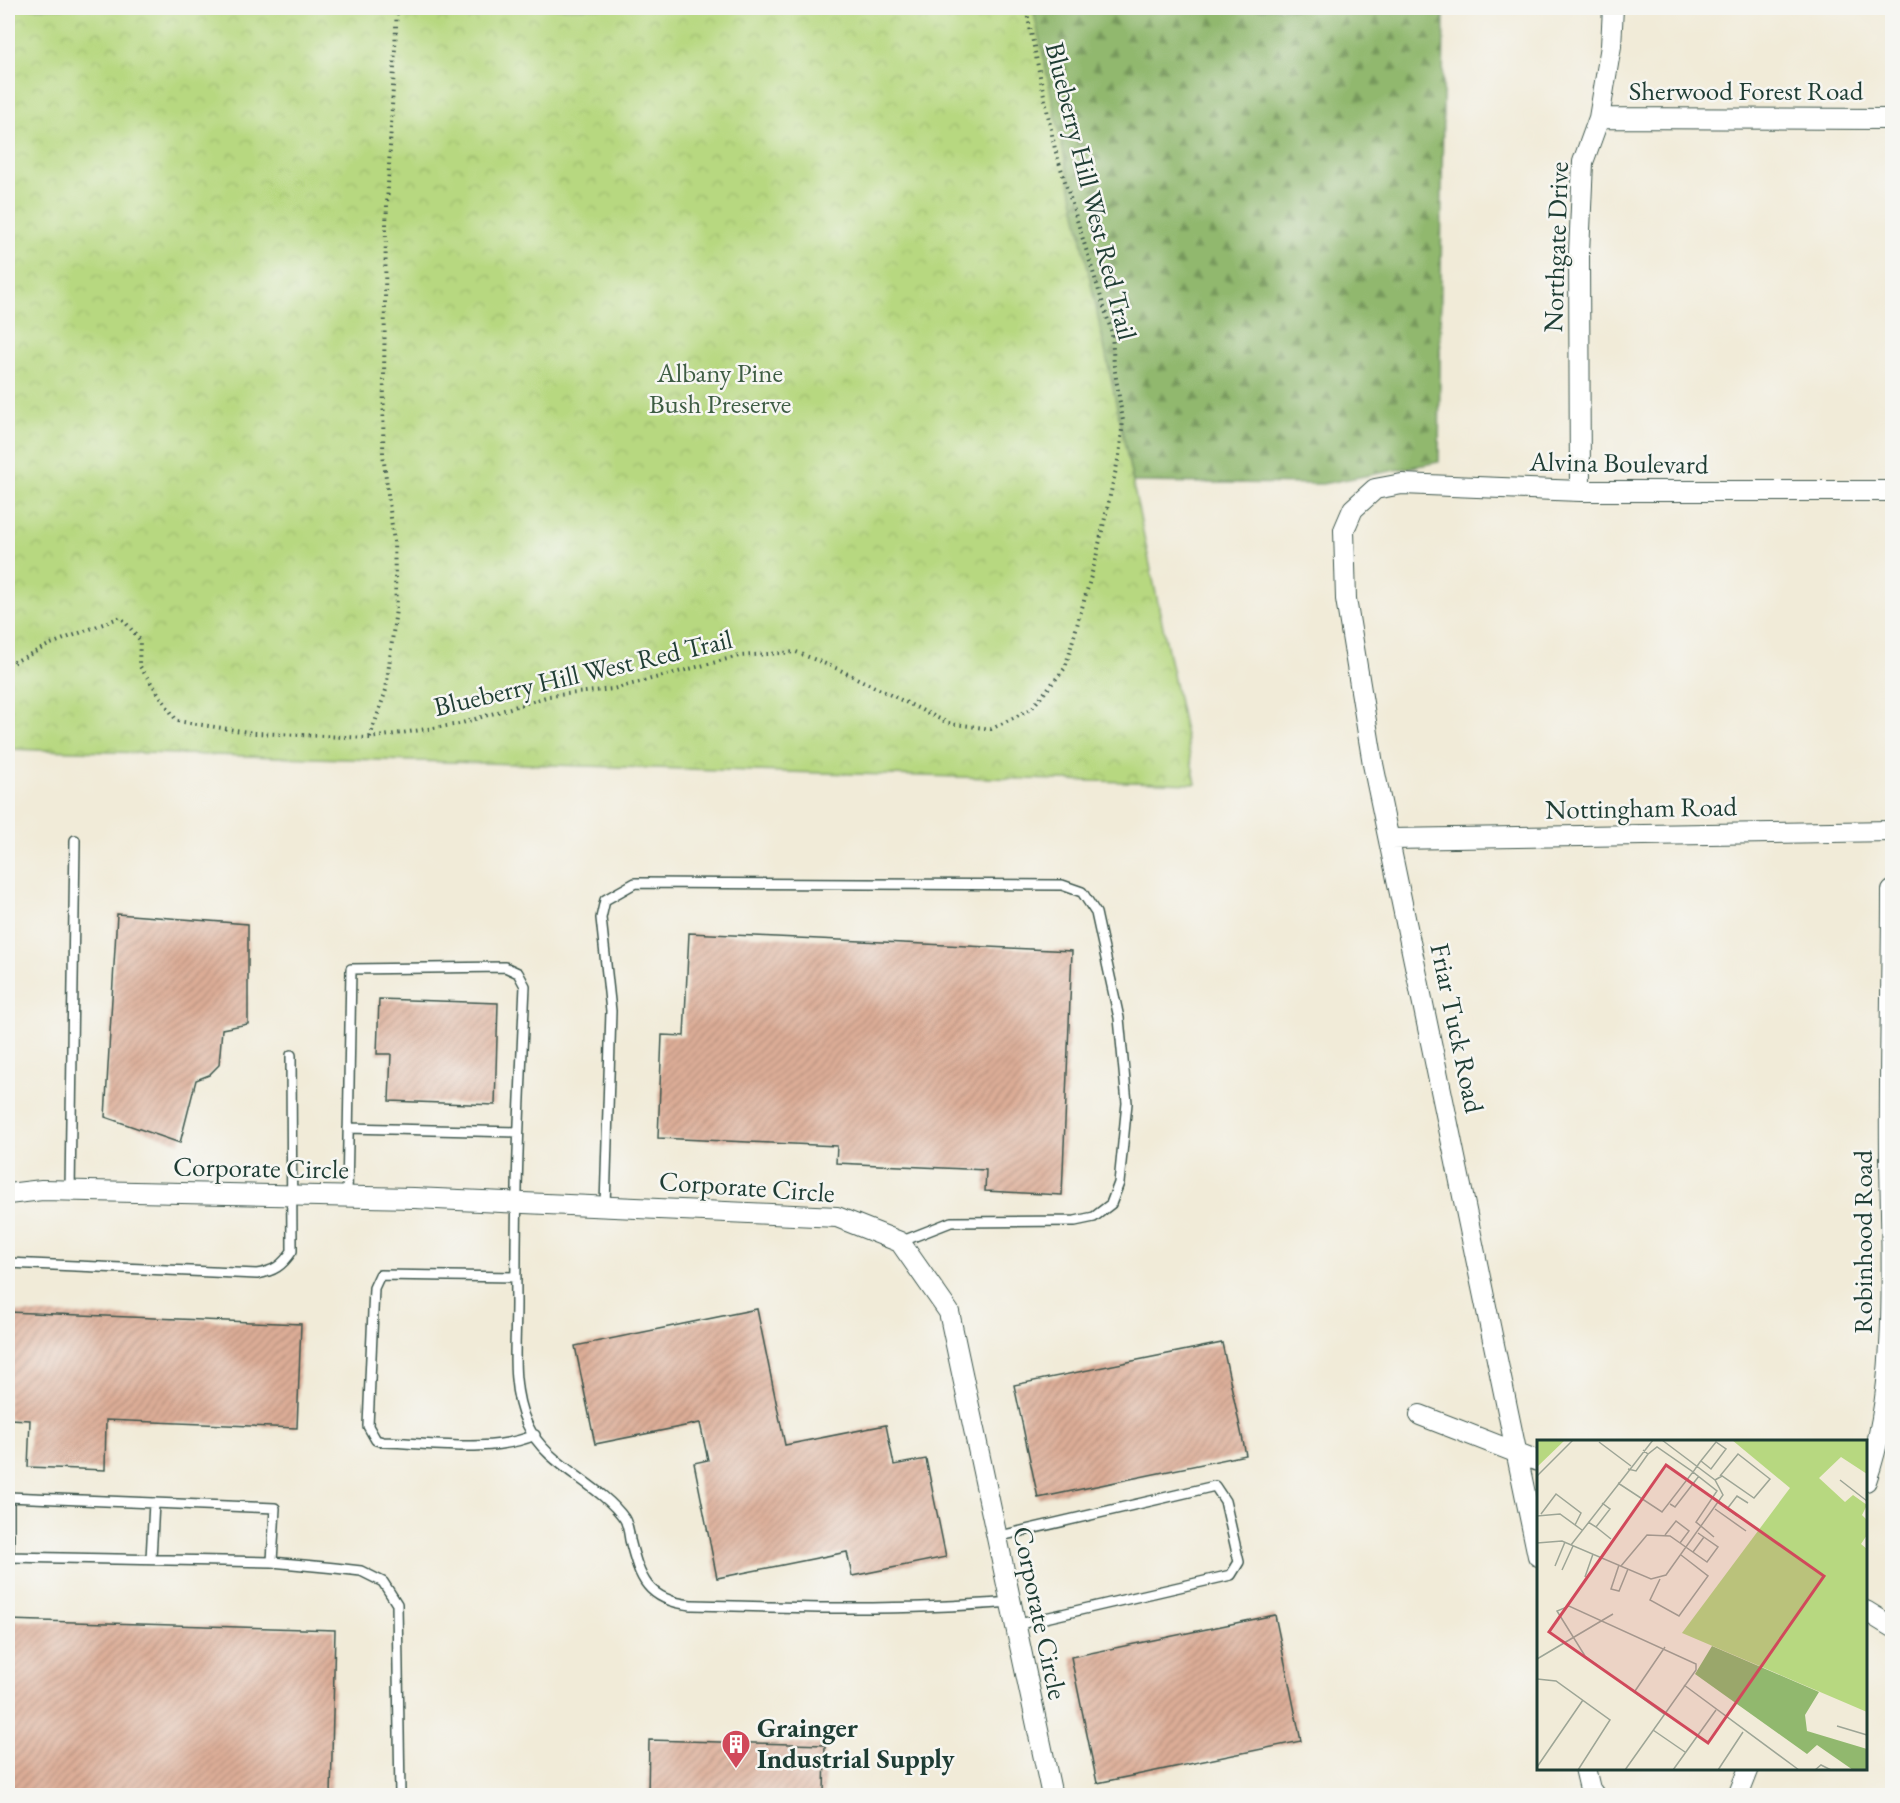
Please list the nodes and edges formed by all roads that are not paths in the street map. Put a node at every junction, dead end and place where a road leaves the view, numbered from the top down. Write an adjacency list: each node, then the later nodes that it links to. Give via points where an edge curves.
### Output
1 (1612, 8): 2 (street, Northgate Drive, via 1611,46)
2 (1599, 118): 3 (street, Sherwood Forest Road); 4 (street, Northgate Drive, via 1583,162 1579,253)
3 (1893, 119)
4 (1580, 491): 5 (street, Alvina Boulevard); 6 (street, Alvina Boulevard, via 1402,484 1375,489)
5 (1893, 491)
6 (1353, 509): 8 (street, Friar Tuck Road, via 1344,530 1346,599)
7 (1893, 831): 8 (street, Nottingham Road)
8 (1391, 839): 25 (street, Friar Tuck Road)
9 (75, 840): 15 (lane)
10 (1893, 891): 27 (street, Robinhood Road, via 1892,1329 1882,1423)
11 (291, 1054): 16 (lane)
12 (348, 1128): 13 (lane); 13 (lane, via 351,969 506,967 518,973 525,986); 17 (lane)
13 (518, 1132): 18 (lane)
14 (8, 1191): 15 (street, Corporate Circle)
15 (70, 1191): 16 (street, Corporate Circle)
16 (291, 1196): 17 (street, Corporate Circle); 21 (lane, via 292,1251 273,1271 257,1274)
17 (347, 1197): 18 (street, Corporate Circle)
18 (515, 1203): 19 (street, Corporate Circle); 22 (lane)
19 (605, 1206): 20 (street, Corporate Circle, via 837,1217); 20 (lane, via 611,1011 601,918 605,900 620,890 635,883 682,883 1062,885 1082,892 1096,913 1119,1018 1126,1103 1119,1183 1111,1204 1094,1217 1075,1221 951,1222)
20 (900, 1242): 30 (street, Corporate Circle, via 949,1312)
21 (8, 1263)
22 (516, 1277): 24 (lane, via 517,1392 528,1425); 24 (lane, via 380,1275 374,1288 368,1426 376,1440 383,1442 494,1445 515,1444)
23 (1420, 1415): 25 (street)
24 (536, 1435): 35 (lane, via 566,1468 626,1520 639,1574 656,1595 672,1603 833,1610 928,1609)
25 (1518, 1453): 26 (street); 31 (street, Friar Tuck Road)
26 (1537, 1460)
27 (1867, 1478)
28 (8, 1497): 29 (lane); 32 (lane)
29 (154, 1503): 33 (lane); 34 (lane, via 274,1508)
30 (996, 1537): 35 (street, Corporate Circle); 37 (lane, via 1215,1486 1225,1501 1239,1563 1231,1575)
31 (1537, 1546)
32 (8, 1557): 33 (lane)
33 (151, 1559): 34 (lane)
34 (272, 1562): 42 (lane, via 361,1572 383,1582 397,1604)
35 (1011, 1602): 37 (street, Corporate Circle)
36 (1867, 1612): 38 (street)
37 (1015, 1625): 43 (street, Corporate Circle)
38 (1893, 1627)
39 (1586, 1770): 41 (street)
40 (1748, 1770): 44 (street)
41 (1592, 1792)
42 (400, 1796)
43 (1052, 1796)
44 (1738, 1796)

